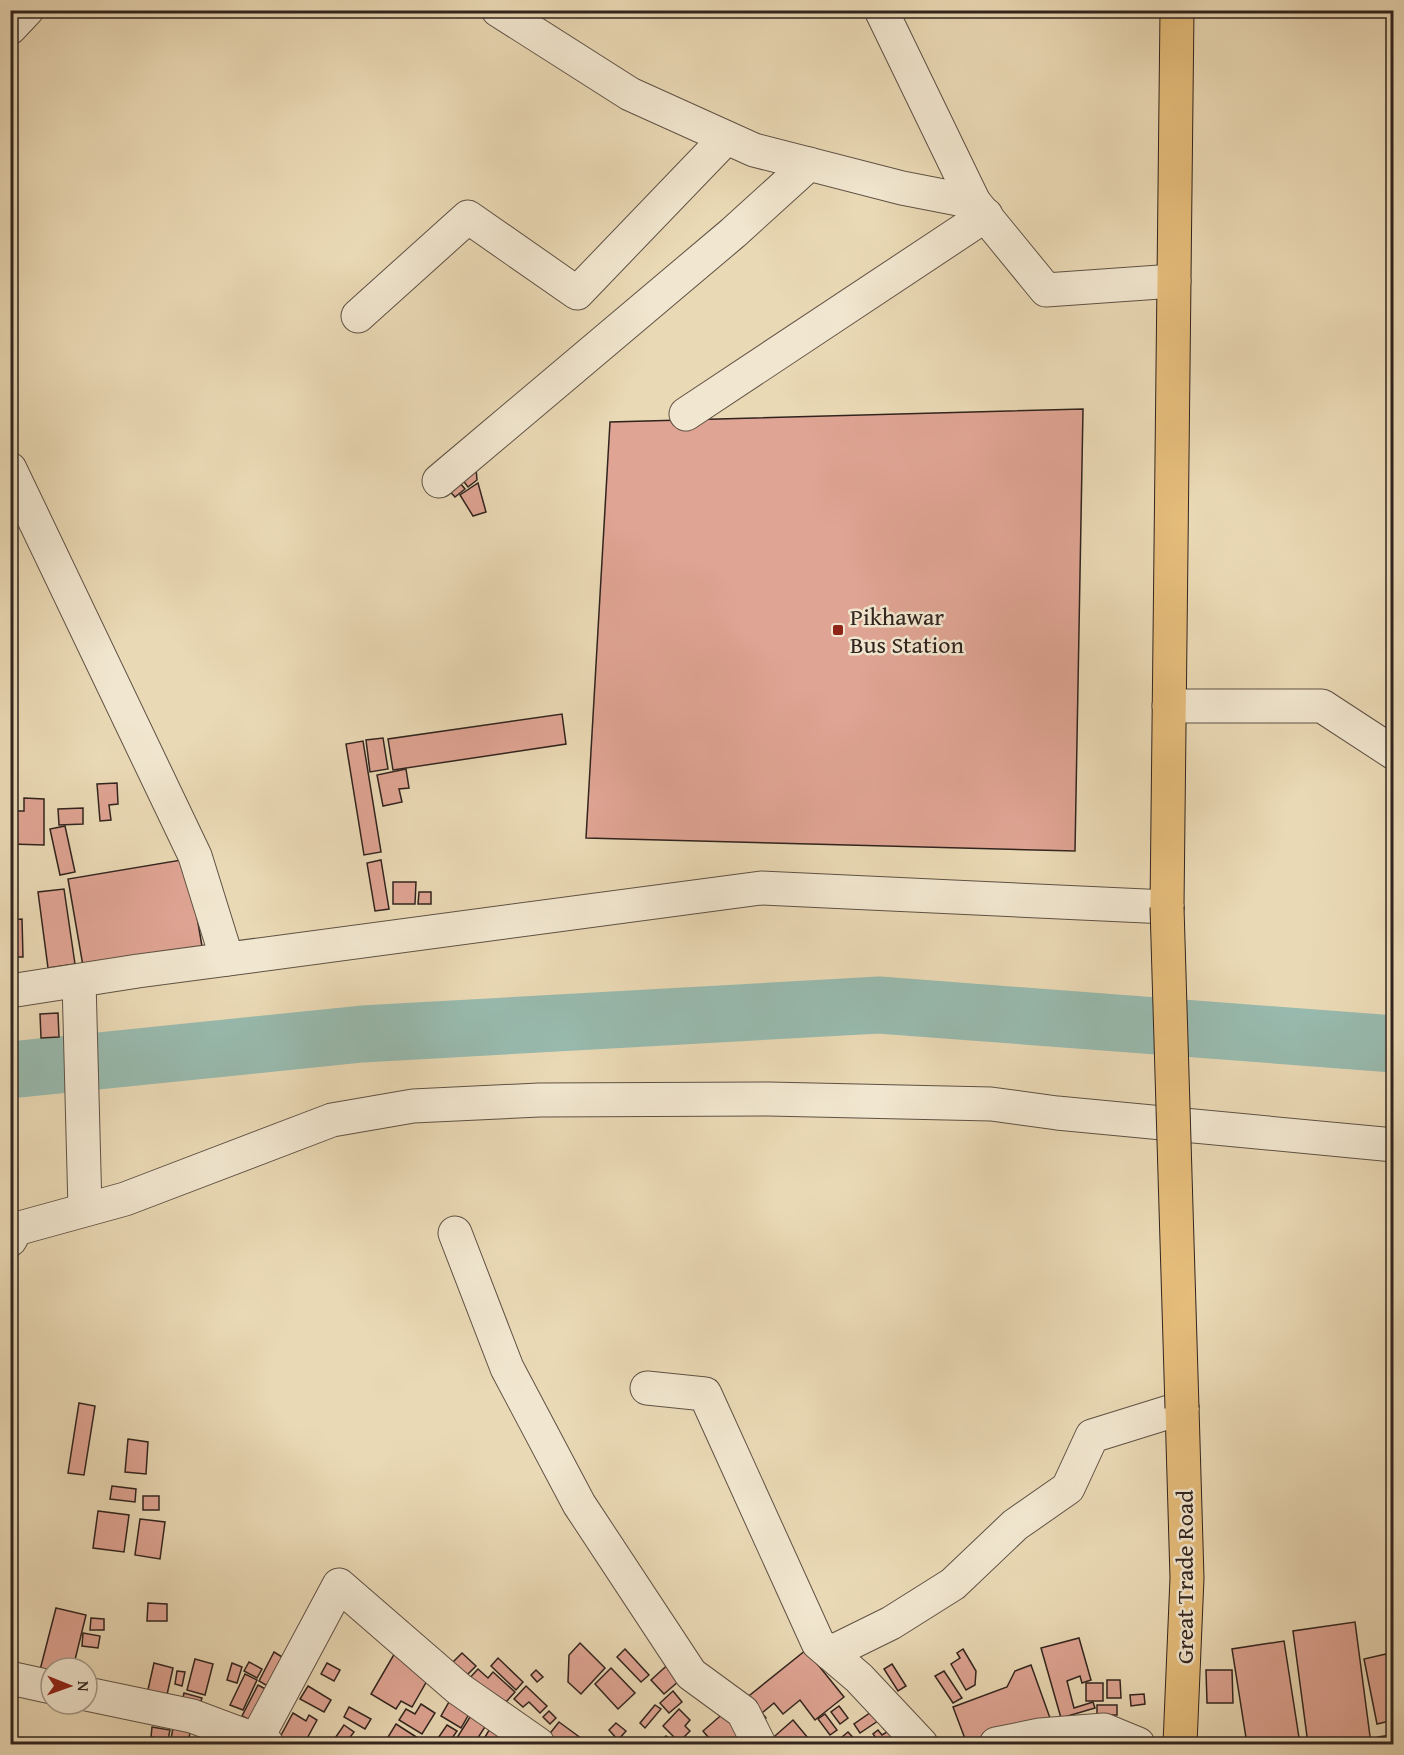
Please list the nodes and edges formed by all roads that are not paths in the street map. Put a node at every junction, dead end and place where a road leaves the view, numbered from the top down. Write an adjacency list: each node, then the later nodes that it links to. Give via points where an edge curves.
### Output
1 (27, 10): 5 (street)
2 (498, 10): 6 (street, via 630,94)
3 (880, 10): 8 (street)
4 (1177, 10): 9 (main road, Great Trade Road)
5 (10, 28)
6 (726, 138): 7 (street, via 754,150); 10 (street, via 577,293 468,218)
7 (809, 164): 8 (street); 13 (street)
8 (980, 208): 9 (street, via 1046,290); 11 (street)
9 (1174, 280): 14 (main road, Great Trade Road)
10 (358, 316)
11 (686, 414)
12 (10, 470): 17 (street, via 195,856)
13 (439, 481)
14 (1169, 706): 15 (street, via 1322,706); 16 (main road, Great Trade Road)
15 (1394, 753)
16 (1167, 907): 17 (street, via 761,888); 25 (main road, Great Trade Road, bridge)
17 (227, 959): 18 (street, via 138,971)
18 (78, 990): 19 (street); 21 (street)
19 (10, 991)
20 (1394, 1145): 21 (street, via 991,1104 539,1100 424,1106 332,1120 125,1199)
21 (84, 1201): 22 (street)
22 (12, 1231)
23 (455, 1233): 32 (street, via 507,1368 579,1504 692,1674 743,1712)
24 (646, 1388): 26 (street, via 705,1394 818,1643)
25 (1182, 1408): 26 (street, via 1092,1436 1068,1488 1015,1525 953,1584 891,1623); 36 (main road, Great Trade Road, via 1187,1578)
26 (830, 1653): 33 (street)
27 (10, 1678): 28 (street)
28 (39, 1684)
29 (99, 1697): 30 (street, via 192,1716)
30 (261, 1742): 31 (street, via 339,1585 459,1689)
31 (538, 1744)
32 (759, 1744)
33 (921, 1744)
34 (996, 1744): 35 (street, via 1041,1735 1104,1730)
35 (1138, 1744)
36 (1180, 1744)

